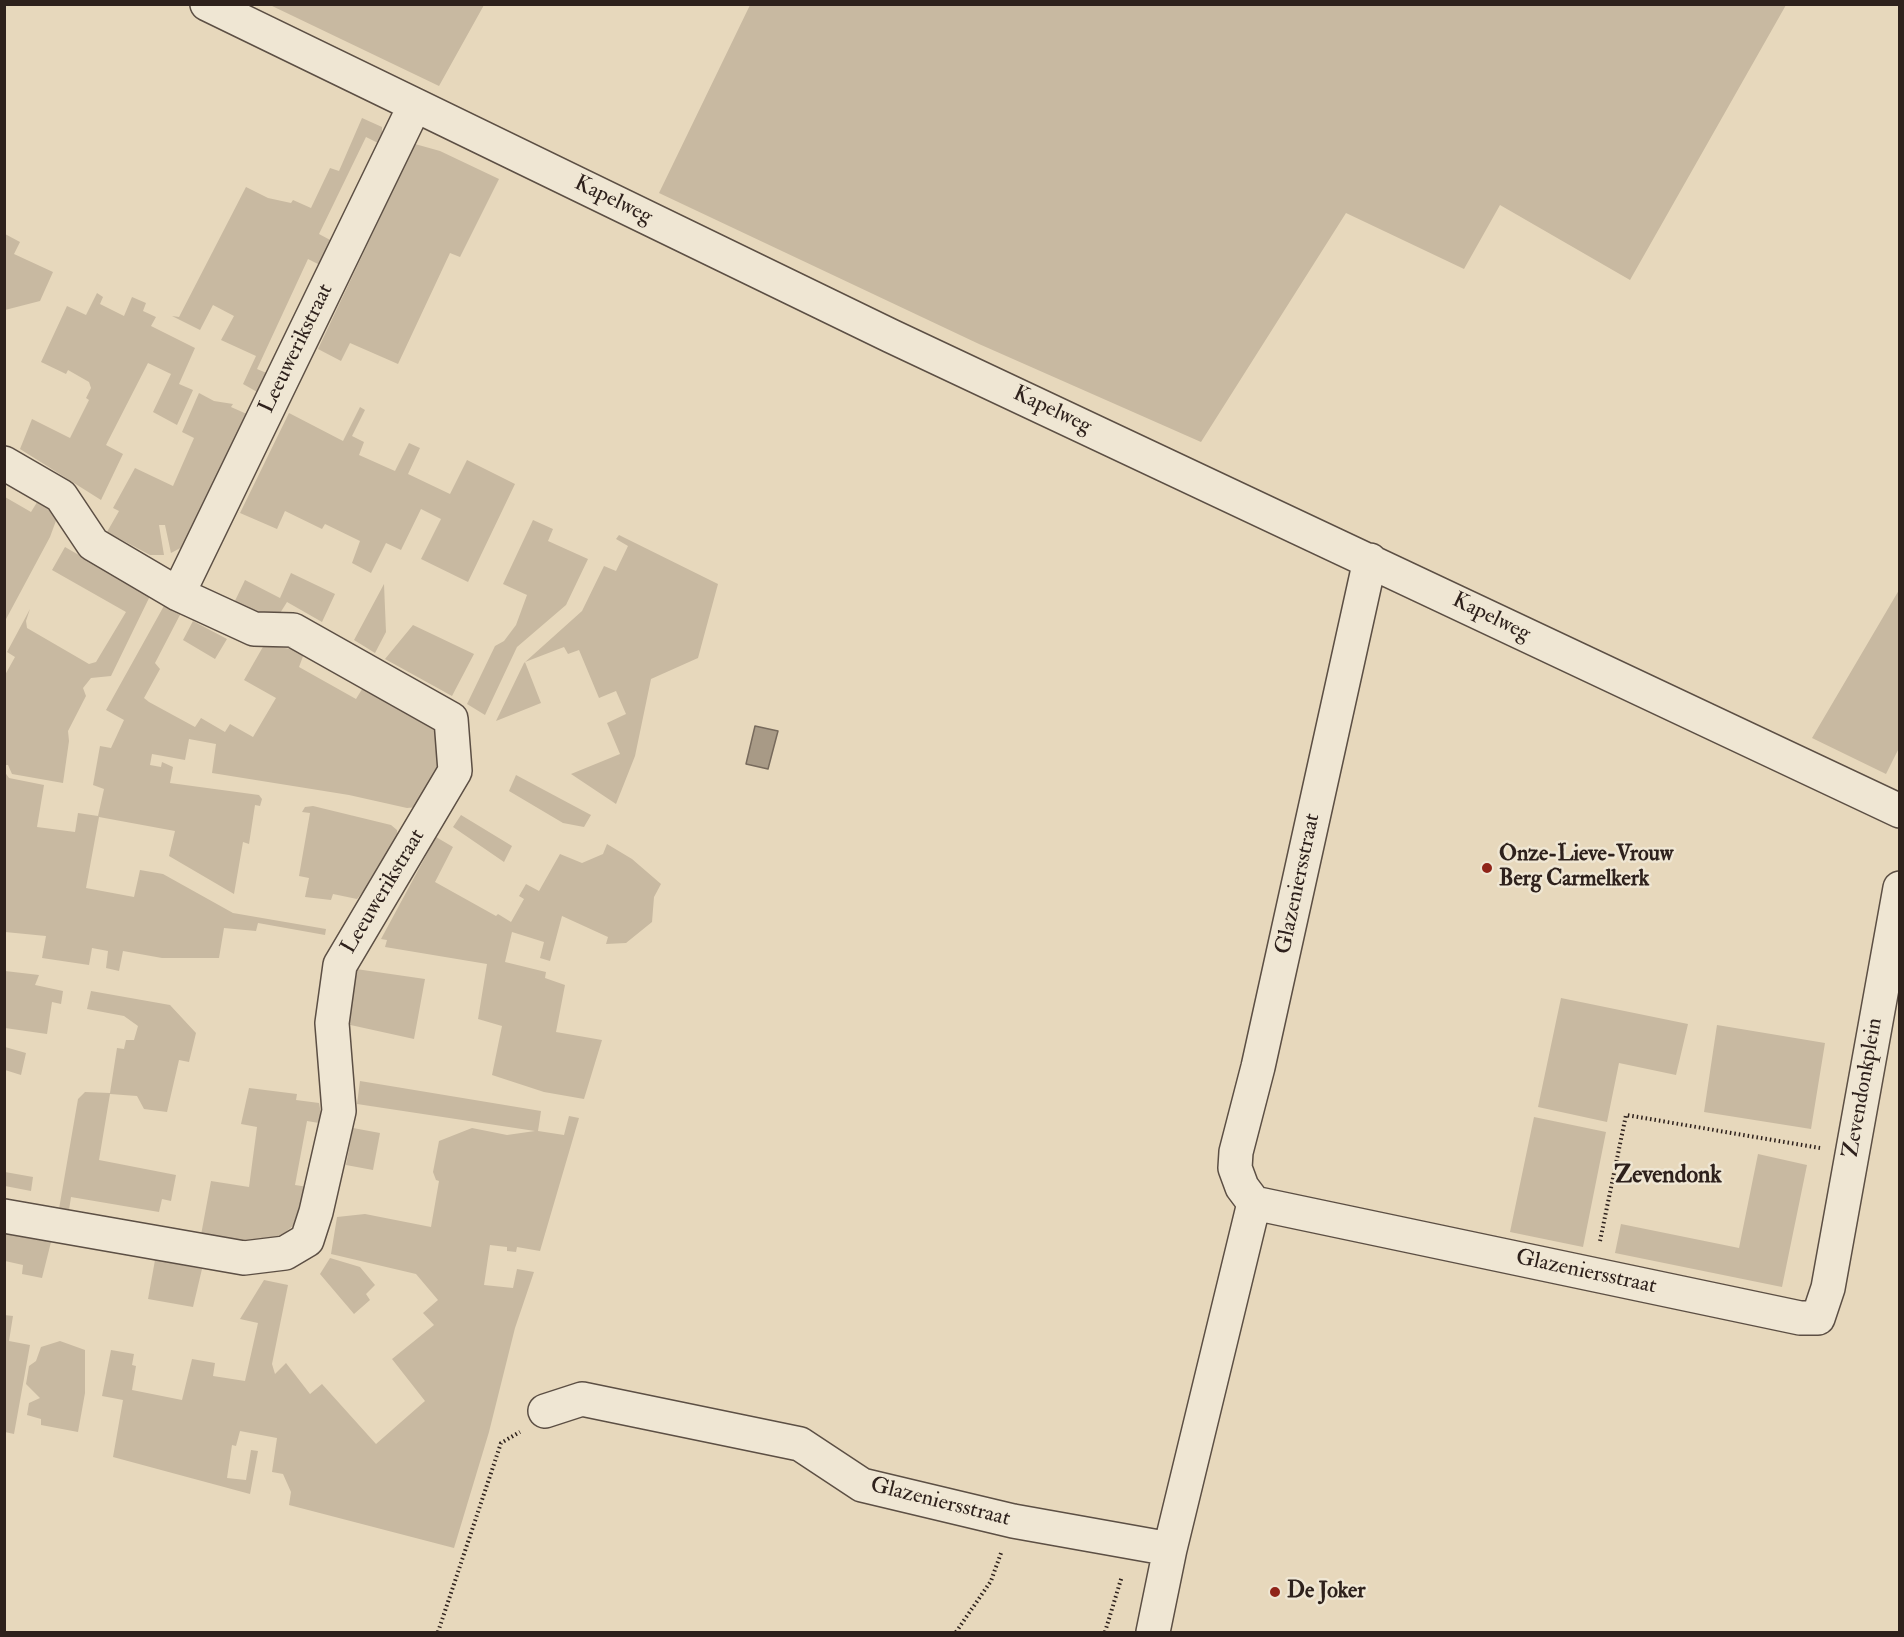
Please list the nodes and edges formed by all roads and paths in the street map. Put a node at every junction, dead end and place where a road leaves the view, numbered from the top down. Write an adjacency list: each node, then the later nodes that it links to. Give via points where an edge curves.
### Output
1 (207, 4): 2 (street, Kapelweg)
2 (415, 105): 4 (street, Kapelweg, via 891,336); 5 (street, Leeuwerikstraat)
3 (4, 463): 5 (street, Leeuwerikstraat, via 62,496 93,544)
4 (1370, 560): 6 (street, Kapelweg); 9 (street, Glazeniersstraat, via 1236,1152 1235,1168)
5 (178, 594): 10 (street, Leeuwerikstraat, via 254,629 293,630 451,719 455,771 340,965 332,1023 339,1111 307,1240 273,1257 244,1258)
6 (1899, 812)
7 (1899, 888): 8 (street, Zevendonkplein)
8 (1852, 1155): 11 (path, via 1626,1114); 12 (street, Zevendonkplein)
9 (1254, 1203): 11 (street, Glazeniersstraat); 16 (street)
10 (4, 1216)
11 (1593, 1274): 12 (street, Glazeniersstraat, via 1800,1318 1818,1318)
12 (1828, 1288)
13 (545, 1411): 14 (street, Glazeniersstraat, via 582,1399 800,1444 862,1485); 17 (path, via 501,1443)
14 (1013, 1521): 15 (street, Glazeniersstraat); 18 (path, via 991,1581)
15 (1133, 1542): 16 (street, Glazeniersstraat); 19 (path)
16 (1170, 1549): 20 (street)
17 (438, 1632)
18 (956, 1632)
19 (1105, 1632)
20 (1154, 1632)

